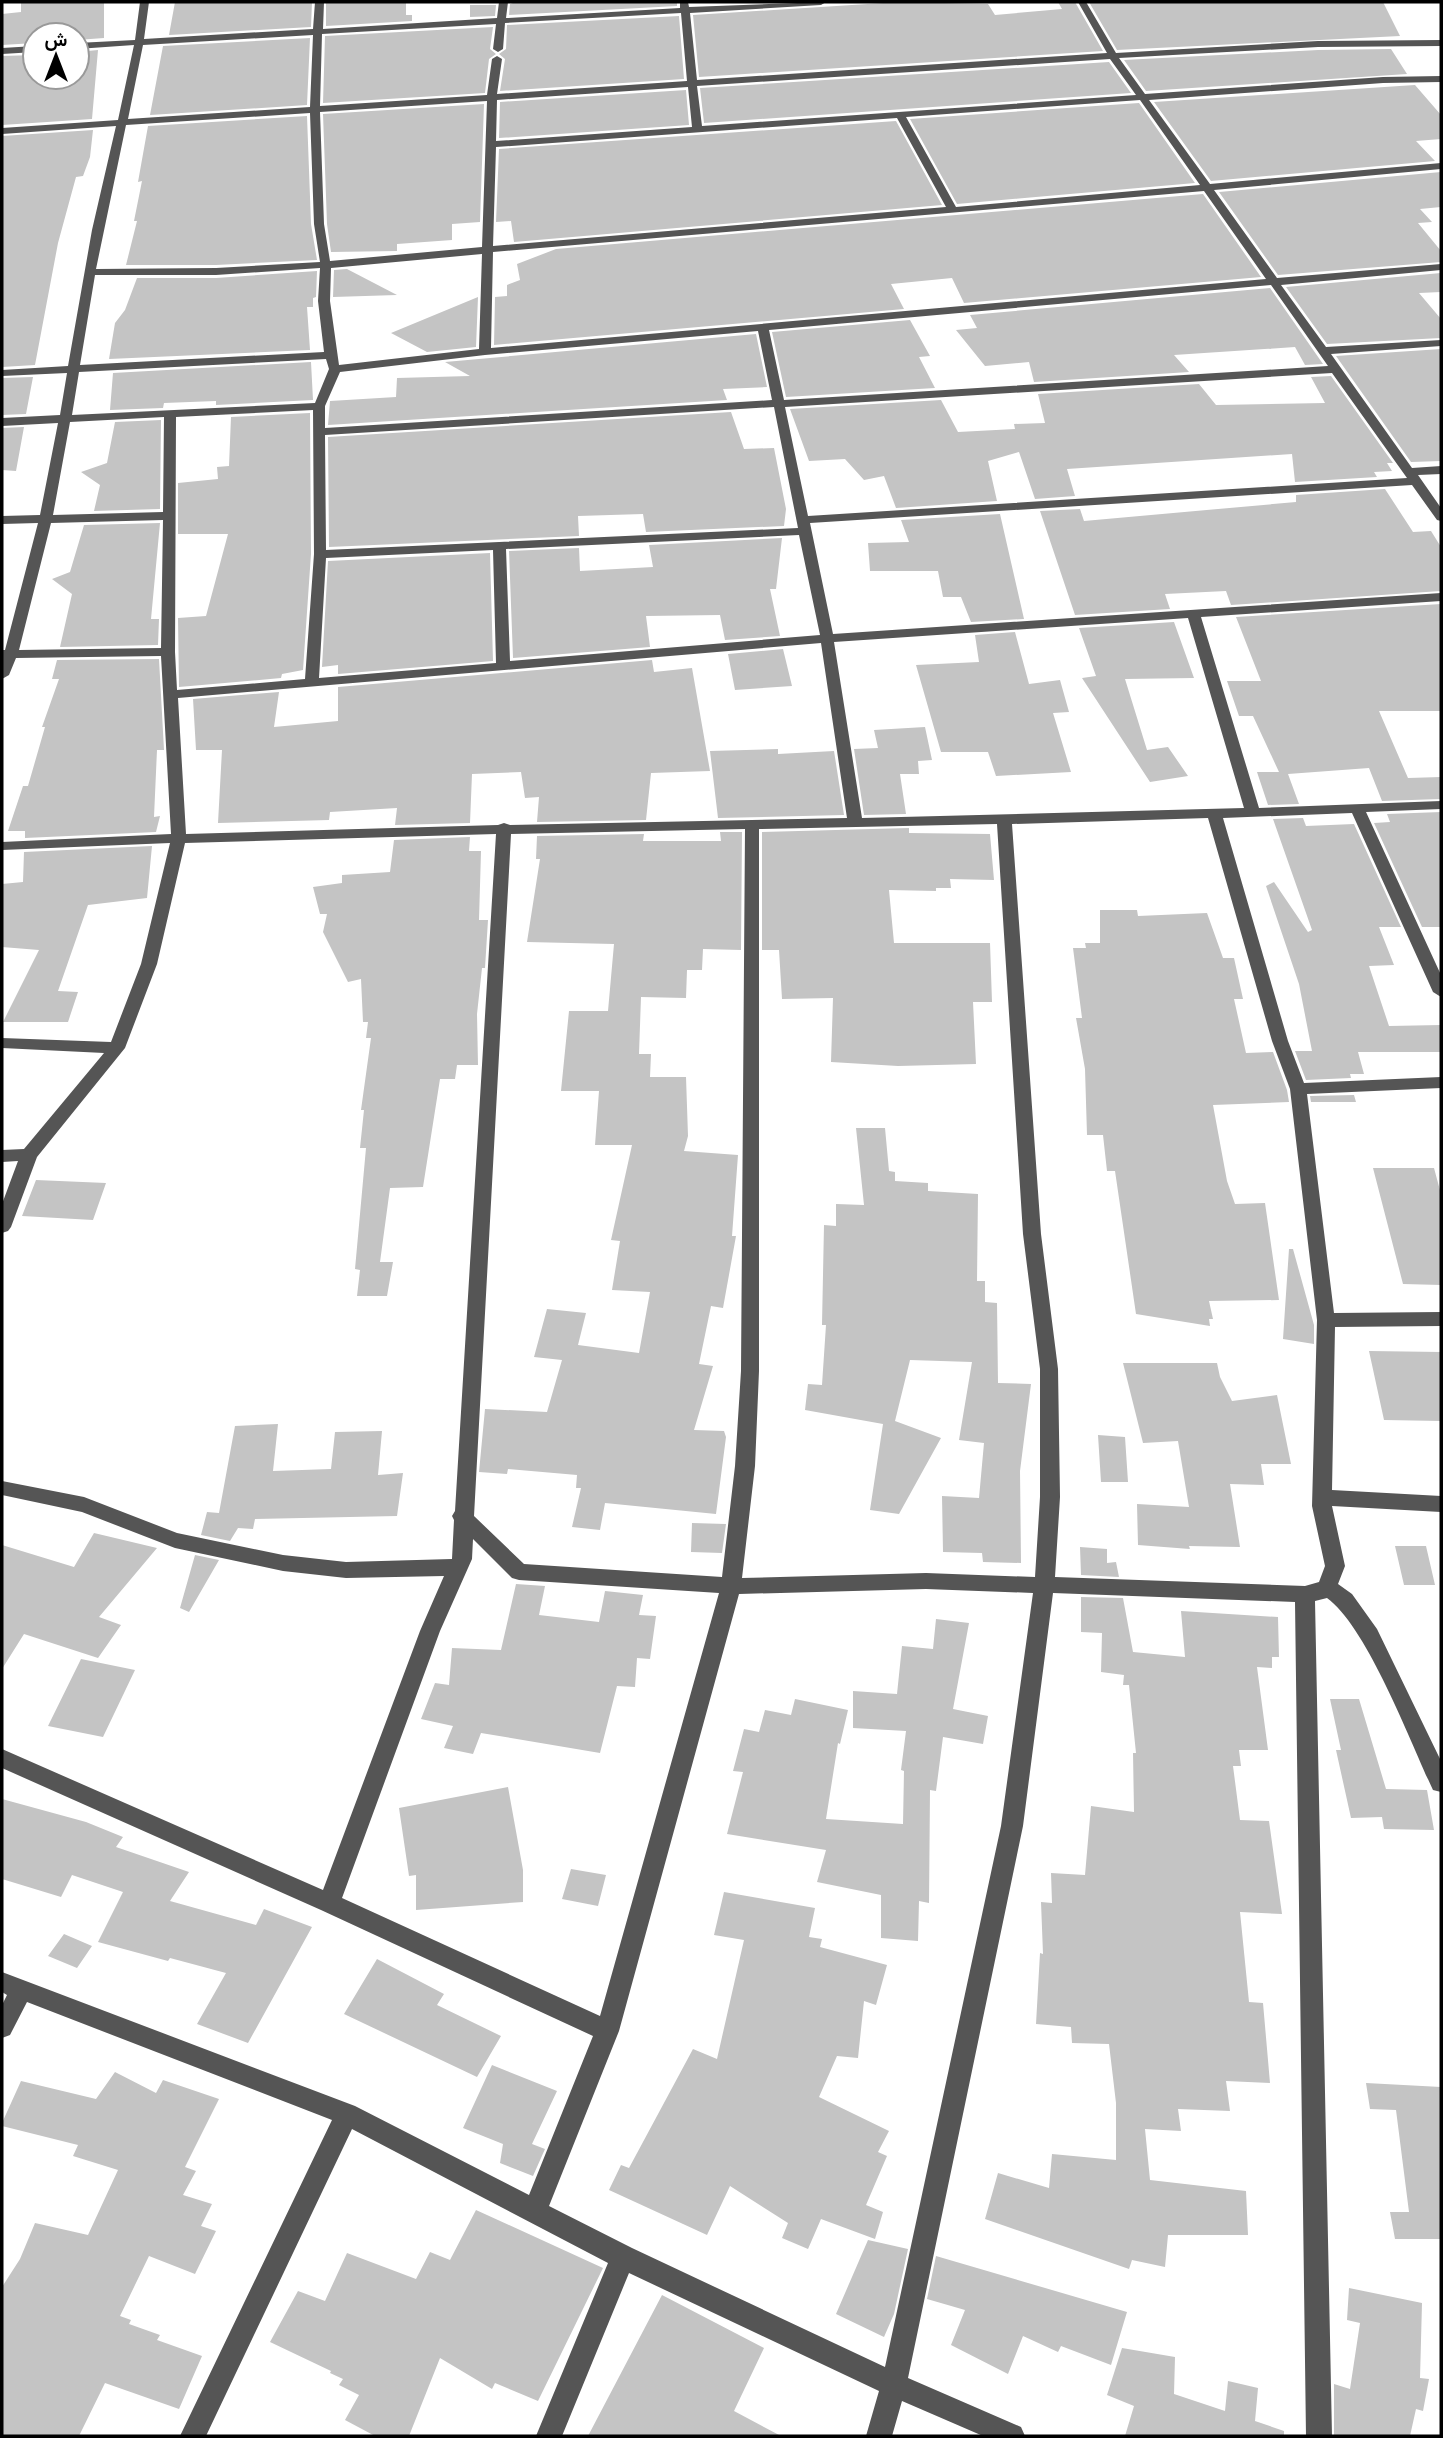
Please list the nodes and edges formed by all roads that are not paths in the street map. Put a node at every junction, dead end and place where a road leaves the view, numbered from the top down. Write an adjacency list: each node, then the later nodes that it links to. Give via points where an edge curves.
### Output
1 (144, 2): 9 (street)
2 (319, 2): 8 (street)
3 (503, 2): 7 (street)
4 (821, 2): 6 (street)
5 (1082, 2): 14 (street)
6 (685, 5): 7 (street); 16 (street)
7 (503, 19): 8 (street); 17 (street)
8 (320, 30): 9 (street); 19 (street)
9 (141, 42): 11 (street); 21 (street)
10 (1441, 43): 14 (street, via 1318,44)
11 (91, 45)
12 (21, 50): 13 (street)
13 (2, 51)
14 (1113, 56): 16 (street); 18 (street)
15 (1441, 79): 18 (street)
16 (691, 82): 17 (street); 22 (street)
17 (492, 95): 19 (street); 24 (street)
18 (1142, 97): 20 (street); 26 (street)
19 (315, 108): 21 (street); 29 (street, via 319,224)
20 (900, 115): 22 (street); 27 (street)
21 (124, 121): 23 (street); 31 (street, via 108,173)
22 (697, 129): 24 (street)
23 (2, 131)
24 (490, 144): 28 (street)
25 (1441, 166): 26 (street)
26 (1206, 188): 27 (street); 32 (street)
27 (953, 211): 28 (street)
28 (486, 249): 29 (street); 36 (street)
29 (326, 267): 31 (street, via 162,274); 37 (street, via 324,301)
30 (1441, 267): 32 (street)
31 (90, 272): 38 (street)
32 (1275, 281): 33 (street); 35 (street)
33 (763, 327): 36 (street); 43 (street)
34 (1441, 343): 35 (street)
35 (1322, 351): 40 (street)
36 (485, 352): 39 (street)
37 (330, 355): 38 (street); 39 (street)
38 (76, 366): 41 (street); 45 (street)
39 (335, 369): 42 (street)
40 (1335, 369): 43 (street); 49 (street)
41 (2, 373)
42 (319, 406): 44 (street); 47 (street)
43 (779, 406): 47 (street); 54 (street)
44 (170, 414): 45 (street); 50 (street)
45 (65, 419): 46 (street); 52 (street)
46 (2, 422)
47 (321, 432): 56 (street)
48 (1441, 470): 49 (street)
49 (1414, 476): 51 (street); 54 (street)
50 (169, 516): 52 (street); 60 (street)
51 (1441, 517)
52 (46, 519): 53 (street); 61 (street, via 19,632)
53 (2, 520)
54 (805, 526): 55 (street); 59 (street)
55 (499, 544): 56 (street); 62 (street)
56 (320, 554): 64 (street)
57 (1441, 597): 58 (street)
58 (1193, 614): 59 (street); 69 (street)
59 (827, 638): 62 (street); 71 (street)
60 (167, 652): 61 (street); 65 (street)
61 (6, 654): 63 (street)
62 (503, 664): 64 (street)
63 (2, 675)
64 (312, 682): 65 (street)
65 (169, 695): 74 (street)
66 (1441, 804): 67 (street)
67 (1357, 809): 69 (street); 76 (street)
68 (1214, 814): 69 (street); 70 (street); 80 (street)
69 (1253, 814)
70 (1004, 818): 71 (street); 92 (street, via 1032,1234 1049,1369 1050,1497)
71 (855, 821): 72 (street)
72 (752, 824): 73 (street); 91 (street, via 750,1371)
73 (504, 827): 74 (street); 89 (street)
74 (179, 837): 75 (street); 78 (street, via 149,964)
75 (2, 846)
76 (1441, 992)
77 (2, 1043): 78 (street)
78 (117, 1048): 81 (street)
79 (1441, 1082): 80 (street)
80 (1298, 1089): 85 (street)
81 (29, 1155): 82 (street); 83 (street)
82 (2, 1156)
83 (2, 1227)
84 (1441, 1319): 85 (street)
85 (1325, 1320): 87 (street)
86 (2, 1488): 90 (street, via 83,1505 175,1540 283,1563 346,1570)
87 (1322, 1497): 88 (street); 93 (street, via 1335,1566)
88 (1441, 1504)
89 (462, 1517): 90 (street); 91 (street, via 519,1572)
90 (458, 1568): 96 (street, via 430,1631)
91 (731, 1586): 92 (street, via 926,1581); 99 (street)
92 (1044, 1586): 93 (street); 103 (street, via 1012,1826)
93 (1316, 1591): 95 (street, via 1345,1600 1367,1629); 108 (street)
94 (2, 1758): 96 (street)
95 (1441, 1783)
96 (330, 1903): 99 (street)
97 (12, 1986): 98 (street); 100 (street)
98 (2, 2027)
99 (607, 2031): 101 (street)
100 (348, 2114): 101 (street); 104 (street)
101 (535, 2210): 102 (street)
102 (623, 2257): 103 (street); 105 (street)
103 (894, 2385): 106 (street); 107 (street)
104 (193, 2436)
105 (549, 2436)
106 (879, 2436)
107 (1012, 2436)
108 (1319, 2436)

